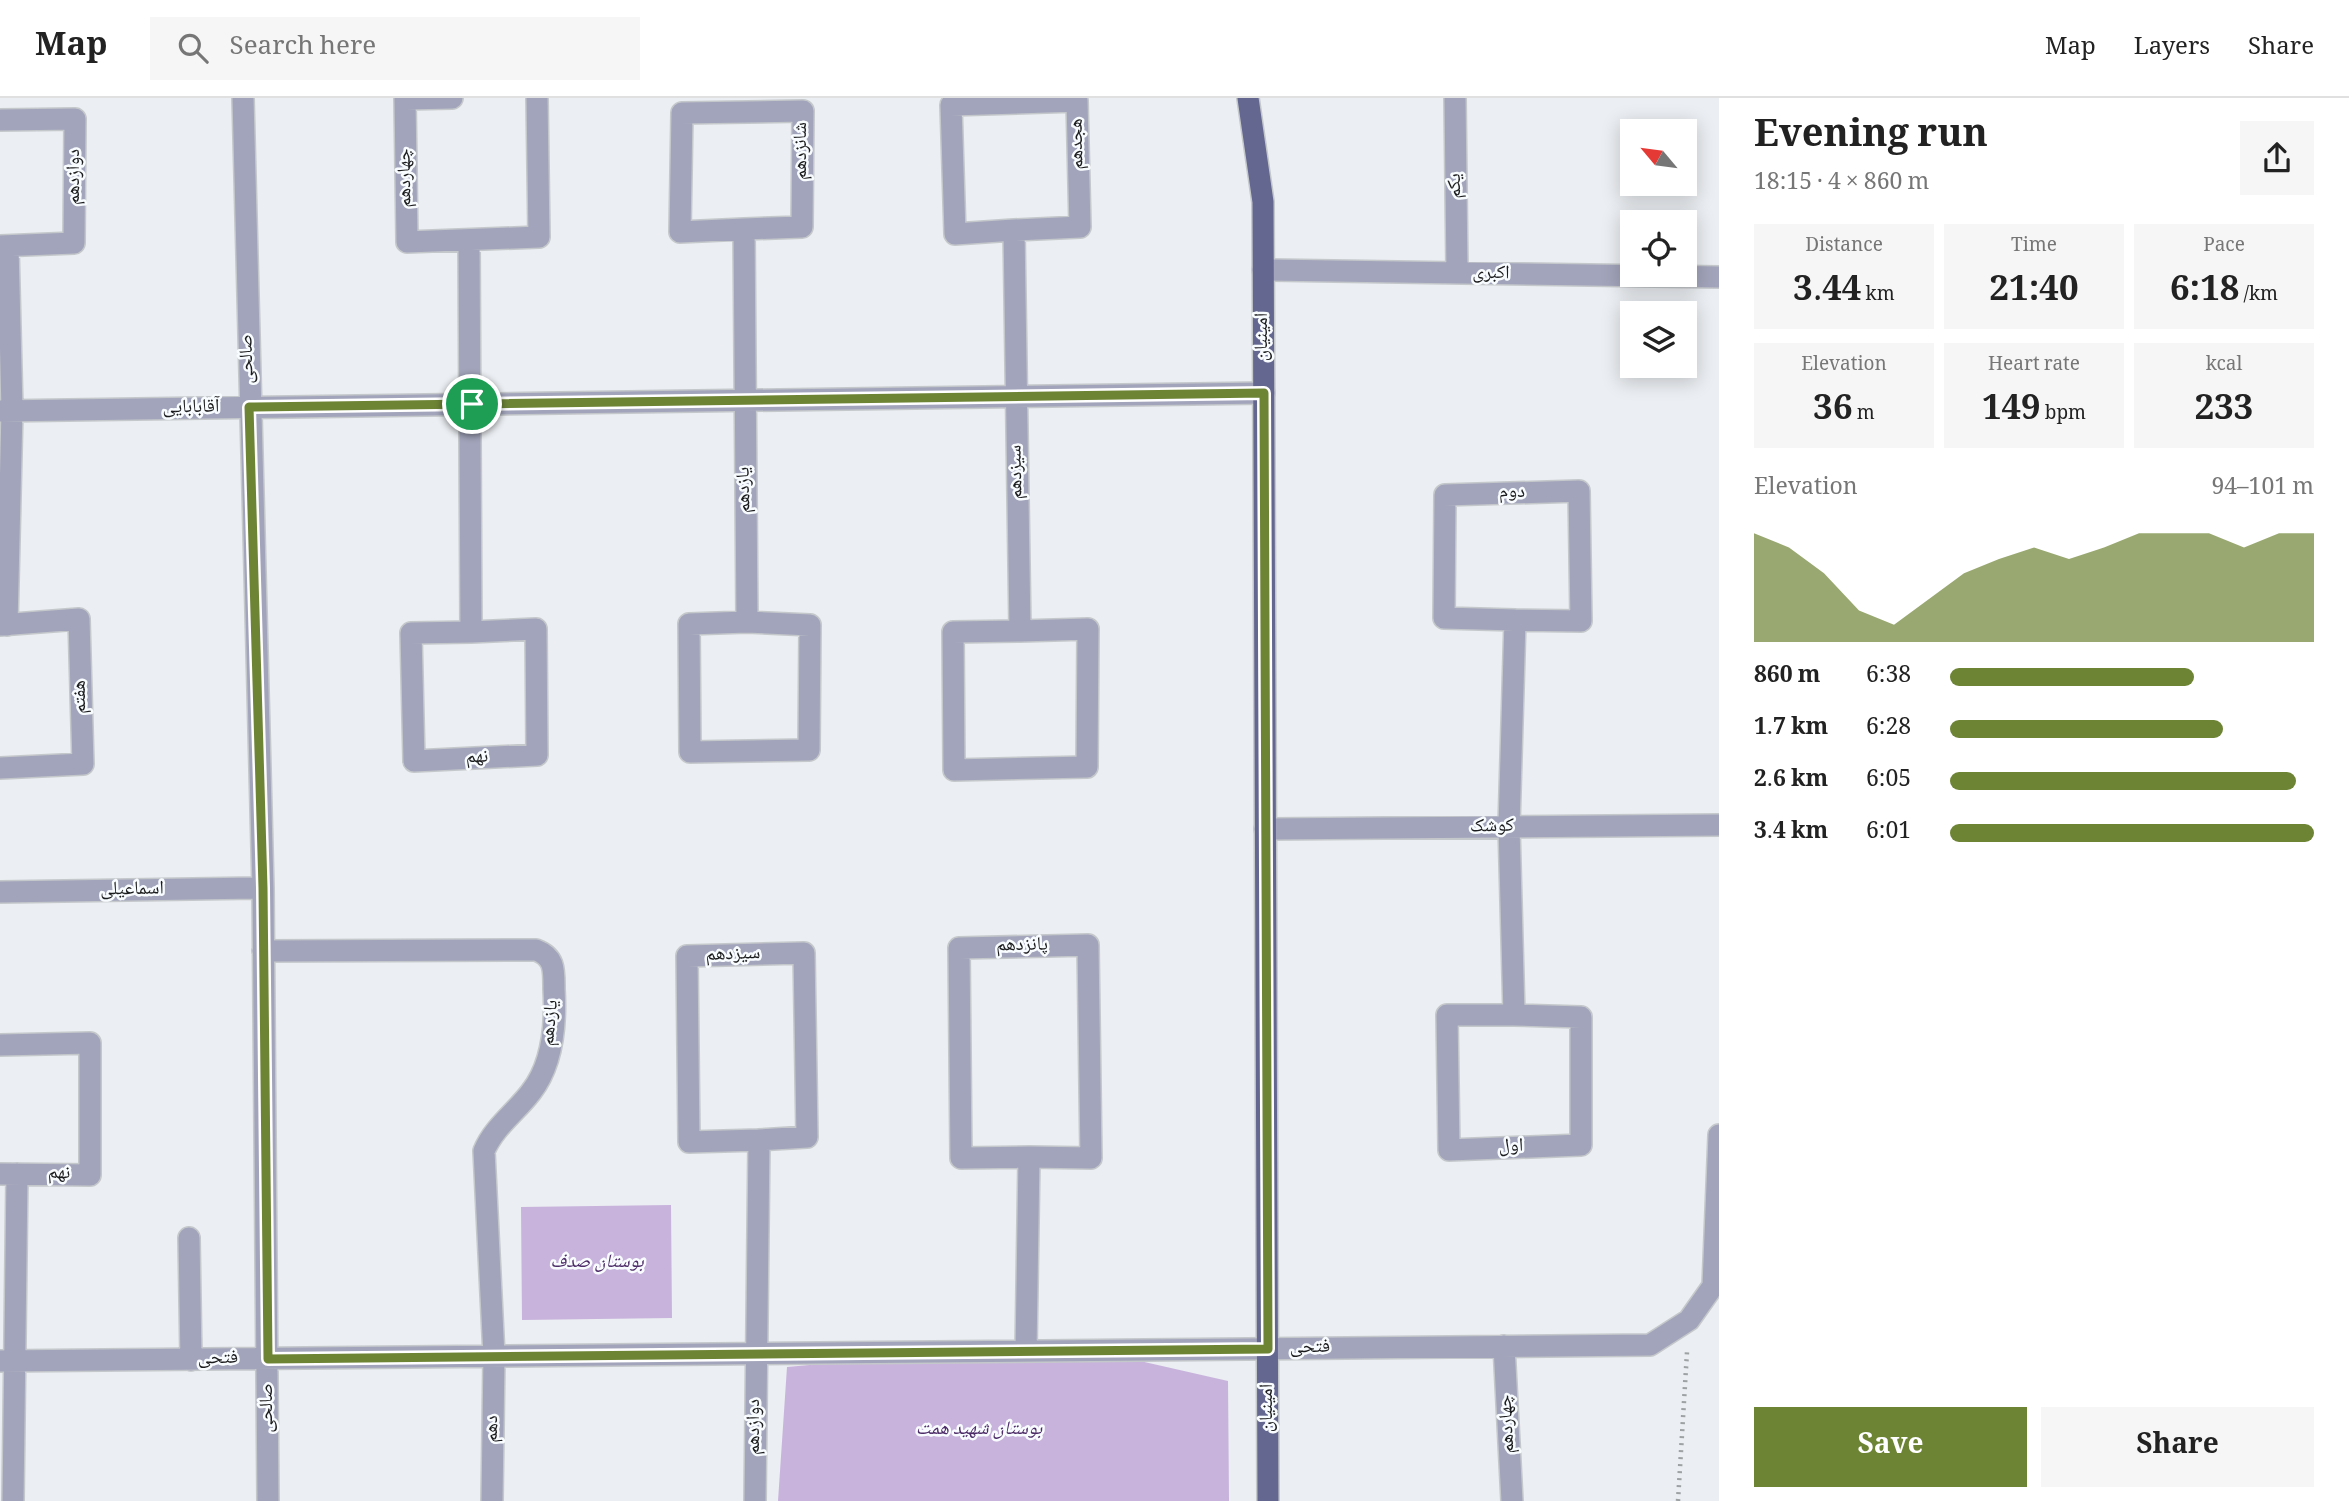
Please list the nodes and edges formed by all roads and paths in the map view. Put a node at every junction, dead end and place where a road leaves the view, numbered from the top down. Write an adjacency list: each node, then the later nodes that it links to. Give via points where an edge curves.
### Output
1 (243, 98): 18 (street, صالحی)
2 (452, 98): 9 (street, چهاردهم, via 405,99 407,242)
3 (537, 98): 9 (street, چهاردهم, via 539,237)
4 (1248, 98): 11 (main road, امینیان, via 1263,202)
5 (1455, 98): 12 (street, یکم)
6 (0, 120): 10 (street, دوازدهم, via 75,120 74,243)
7 (744, 229): 7 (street, شانزدهم, via 680,232 682,113 803,111 802,227); 16 (street)
8 (1014, 230): 8 (street, هجدهم, via 955,234 951,105 1077,101 1080,226); 15 (street)
9 (469, 240): 17 (street)
10 (4, 246): 19 (street, دوازدهم)
11 (1263, 271): 12 (street, اکبری); 14 (main road, امینیان)
12 (1457, 273): 13 (street, اکبری)
13 (1719, 277)
14 (1264, 393): 15 (street, آقابابایی); 28 (main road, امینیان)
15 (1016, 397): 16 (street, آقابابایی); 23 (street, سیزدهم)
16 (744, 400): 17 (street, آقابابایی); 21 (street, یازدهم)
17 (472, 404): 18 (street, آقابابایی); 24 (street)
18 (249, 407): 19 (street, آقابابایی); 29 (street, صالحی)
19 (6, 410): 22 (street, هفتم)
20 (1515, 620): 20 (street, دوم, via 1444,618 1445,495 1578,491 1581,621); 27 (street)
21 (747, 622): 21 (street, via 810,625 808,750 690,752 689,624)
22 (4, 625): 25 (street, هفتم, via 79,619 83,764)
23 (1020, 631): 23 (street, via 1088,629 1087,767 954,769 953,632)
24 (471, 632): 24 (street, نهم, via 536,629 537,755 414,761 411,633)
25 (0, 768)
26 (1719, 825): 27 (street, کوشک)
27 (1509, 826): 28 (street, کوشک); 32 (street)
28 (1265, 829): 42 (main road, امینیان)
29 (263, 888): 30 (street, اسماعیلی); 31 (street, صالحی)
30 (0, 892)
31 (263, 951): 45 (street, یازدهم, via 522,950 548,955 553,965 555,1012 547,1059 532,1091 484,1151); 46 (street, صالحی)
32 (1514, 1015): 32 (street, اول, via 1581,1017 1581,1145 1449,1150 1447,1015)
33 (0, 1045): 37 (street, نهم, via 90,1043 90,1175)
34 (1719, 1135): 39 (street)
35 (760, 1140): 35 (street, سیزدهم, via 689,1142 687,956 804,953 807,1137); 44 (street)
36 (1029, 1157): 36 (street, پانزدهم, via 961,1158 959,948 1088,945 1091,1158); 43 (street)
37 (8, 1174): 48 (street, نهم)
38 (189, 1238): 47 (street)
39 (1716, 1286): 40 (street, فتحی)
40 (1689, 1320): 41 (street, فتحی, via 1650,1345); 55 (path)
41 (1504, 1346): 42 (street, فتحی); 54 (street, چهاردهم)
42 (1268, 1349): 43 (street, فتحی); 53 (main road, امینیان)
43 (1026, 1351): 44 (street, فتحی)
44 (755, 1354): 45 (street, فتحی); 52 (street, دوازدهم)
45 (494, 1356): 46 (street, فتحی); 51 (street, دهم)
46 (268, 1359): 47 (street, فتحی); 50 (street, صالحی)
47 (191, 1360): 48 (street, فتحی)
48 (7, 1361): 49 (street, نهم)
49 (13, 1501)
50 (268, 1501)
51 (492, 1501)
52 (755, 1501)
53 (1268, 1501)
54 (1511, 1501)
55 (1678, 1501)

